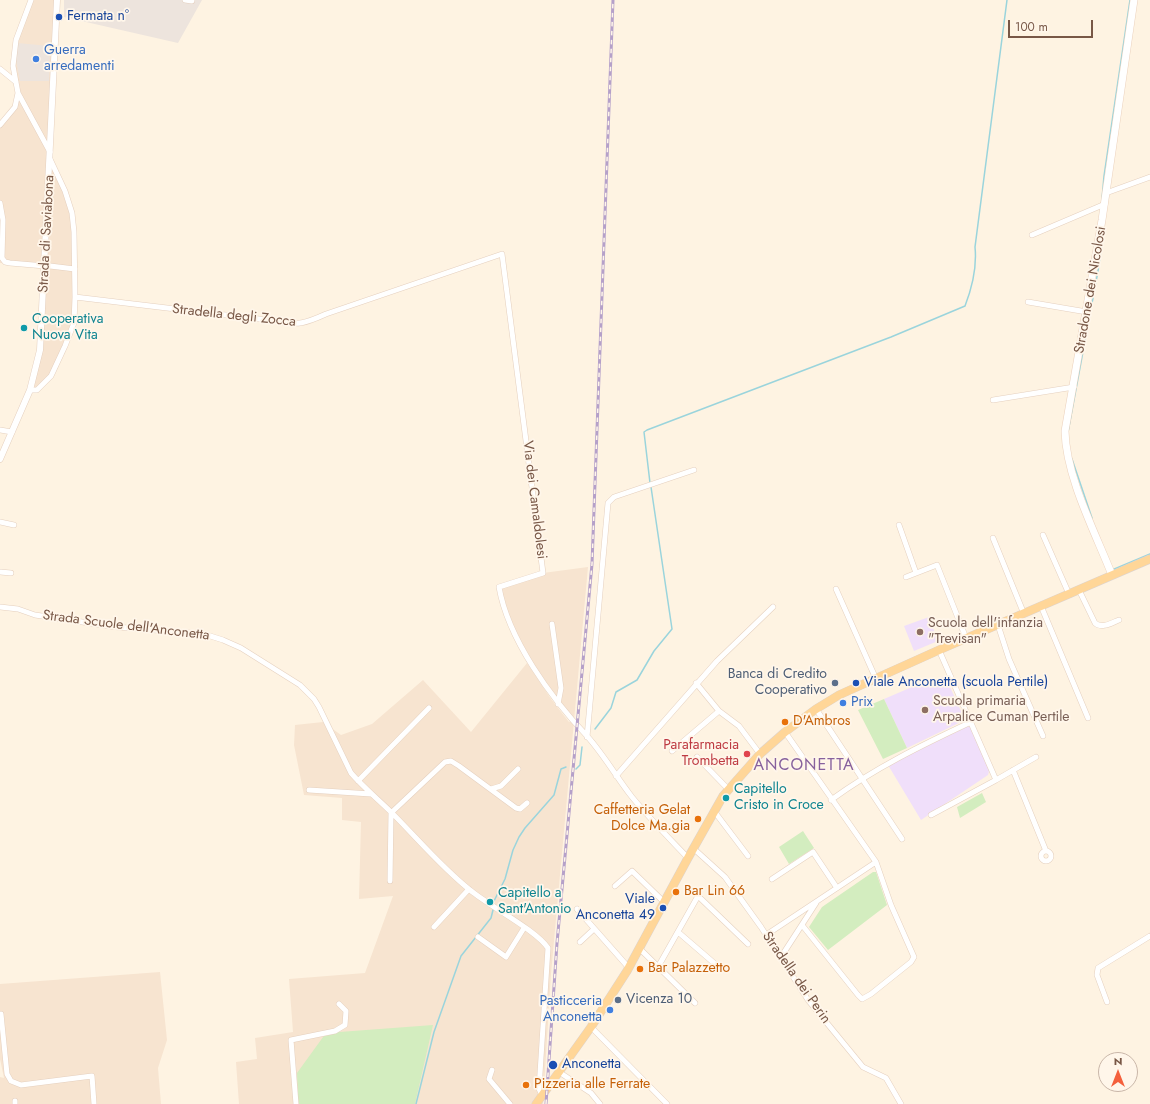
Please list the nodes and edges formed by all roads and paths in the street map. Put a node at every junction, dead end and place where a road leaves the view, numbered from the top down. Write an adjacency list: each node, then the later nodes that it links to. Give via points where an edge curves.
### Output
1 (32, 0): 7 (street, via 16,40 13,66)
2 (57, 0): 10 (street, Strada di Saviabona)
3 (185, 0): 5 (street)
4 (1134, 0): 13 (main road, Stradone dei Nicolosi)
5 (192, 1)
6 (0, 70): 7 (street)
7 (16, 82): 8 (street)
8 (18, 93): 9 (street, via 15,107); 10 (street)
9 (0, 125)
10 (50, 152): 11 (street, Strada di Saviabona)
11 (50, 159): 18 (street, Strada di Saviabona); 19 (street, via 72,213)
12 (1150, 177): 13 (street)
13 (1106, 193): 15 (main road, Stradone dei Nicolosi)
14 (0, 203): 17 (street, via 3,220)
15 (1105, 204): 16 (street); 22 (main road, Stradone dei Nicolosi)
16 (1032, 235)
17 (2, 260): 18 (street)
18 (48, 266): 19 (street); 25 (street, Strada di Saviabona, via 40,350)
19 (75, 269): 20 (street)
20 (75, 297): 23 (street, Stradella degli Zocca, via 291,324 305,323 332,311 502,254); 25 (street, via 74,323 51,376 38,390)
21 (1028, 302): 22 (street)
22 (1087, 312): 24 (main road, Stradone dei Nicolosi)
23 (514, 345): 56 (street, Via dei Camaldolesi, via 543,573 499,587 517,640)
24 (1074, 387): 26 (street); 40 (main road, Stradone dei Nicolosi, via 1067,417 1065,446 1075,481)
25 (30, 390): 28 (street, Strada di Saviabona)
26 (993, 400)
27 (0, 430): 28 (street)
28 (12, 432): 29 (street, Strada di Saviabona)
29 (0, 459)
30 (694, 470): 64 (street, via 614,497 608,503)
31 (0, 522): 32 (street)
32 (14, 525)
33 (899, 525): 39 (street)
34 (1043, 535): 44 (street)
35 (993, 538): 48 (street)
36 (1150, 559): 40 (main road)
37 (0, 572): 38 (street)
38 (11, 573)
39 (916, 573): 41 (street); 52 (street, via 937,565)
40 (1112, 575): 43 (main road)
41 (906, 577)
42 (836, 589): 54 (street)
43 (1079, 590): 44 (main road); 49 (street, via 1095,623 1101,626)
44 (1069, 594): 45 (main road)
45 (1041, 606): 48 (main road); 60 (street)
46 (0, 607): 74 (street, Strada Scuole dell'Anconetta, via 116,627 204,634 241,648 300,685 314,699 351,773)
47 (773, 607): 55 (street, via 716,661)
48 (1024, 614): 51 (main road)
49 (1119, 620)
50 (552, 624): 56 (street, via 561,688)
51 (998, 625): 52 (main road); 63 (street, via 1009,659)
52 (966, 638): 53 (main road)
53 (939, 650): 54 (main road); 61 (street)
54 (876, 679): 58 (main road)
55 (696, 684): 59 (street); 71 (street)
56 (558, 704): 64 (street, Via dei Camaldolesi)
57 (429, 708): 74 (street)
58 (816, 708): 62 (main road); 72 (street)
59 (719, 711): 65 (street); 66 (street, via 740,726)
60 (1088, 718)
61 (971, 722): 72 (street, via 895,758); 73 (street)
62 (784, 732): 66 (main road); 79 (street)
63 (1043, 736)
64 (587, 737): 71 (street, Via dei Camaldolesi)
65 (672, 751)
66 (760, 754): 76 (main road)
67 (697, 757): 76 (street)
68 (1036, 757): 70 (street)
69 (518, 769): 75 (street, via 501,786)
70 (1013, 770): 73 (street); 86 (street)
71 (616, 776): 88 (street, Via dei Camaldolesi)
72 (862, 778): 79 (street); 84 (street)
73 (996, 780): 83 (street)
74 (358, 781): 78 (street, Strada Scuole dell'Anconetta)
75 (491, 789): 80 (street, via 516,808 520,809); 82 (street, via 451,761 445,762)
76 (728, 789): 81 (main road)
77 (309, 790): 78 (street)
78 (371, 794): 82 (street, Strada Scuole dell'Anconetta)
79 (831, 800): 89 (street)
80 (527, 802)
81 (713, 810): 85 (main road); 87 (street)
82 (391, 813): 91 (street); 94 (street, Strada Scuole dell'Anconetta, via 438,862)
83 (931, 815)
84 (902, 839)
85 (693, 848): 88 (main road); 103 (street, Stradella dei Perin, via 725,877)
86 (1046, 851)
87 (748, 856)
88 (688, 858): 96 (main road)
89 (876, 862): 93 (street); 98 (street, via 891,905 912,950 914,957 911,962 862,999)
90 (772, 879): 93 (street, via 813,852)
91 (390, 881)
92 (615, 886): 96 (street, via 632,872)
93 (837, 888): 95 (street)
94 (469, 889): 99 (street); 100 (street, Strada Scuole dell'Anconetta)
95 (818, 901): 98 (street); 103 (street)
96 (664, 902): 108 (main road)
97 (577, 909): 101 (street)
98 (802, 925): 109 (street)
99 (434, 927)
100 (524, 928): 105 (street, via 506,957); 120 (street, Strada Scuole dell'Anconetta, via 548,948 539,1089)
101 (594, 929): 106 (street); 111 (street)
102 (678, 932): 107 (street, via 698,896); 110 (street); 112 (street)
103 (766, 935): 109 (street, Stradella dei Perin)
104 (1150, 936): 113 (street, via 1098,968 1097,975)
105 (478, 937)
106 (580, 942)
107 (748, 944)
108 (640, 949): 110 (street); 111 (main road)
109 (780, 958): 127 (street, Stradella dei Perin, via 808,1000 863,1067 886,1078)
110 (658, 967): 114 (street)
111 (629, 968): 117 (main road)
112 (720, 969)
113 (1107, 1002)
114 (695, 1003)
115 (339, 1004): 122 (street, via 346,1011 345,1025 335,1031 291,1040)
116 (1, 1014): 121 (street, via 7,1074 11,1081 20,1085 92,1076)
117 (591, 1027): 119 (main road); 126 (street)
118 (492, 1070): 123 (street, via 489,1079)
119 (559, 1072): 120 (main road); 125 (street, via 591,1093)
120 (542, 1095): 124 (main road)
121 (94, 1104)
122 (296, 1104)
123 (510, 1104)
124 (536, 1104)
125 (600, 1104)
126 (667, 1104)
127 (901, 1104)

